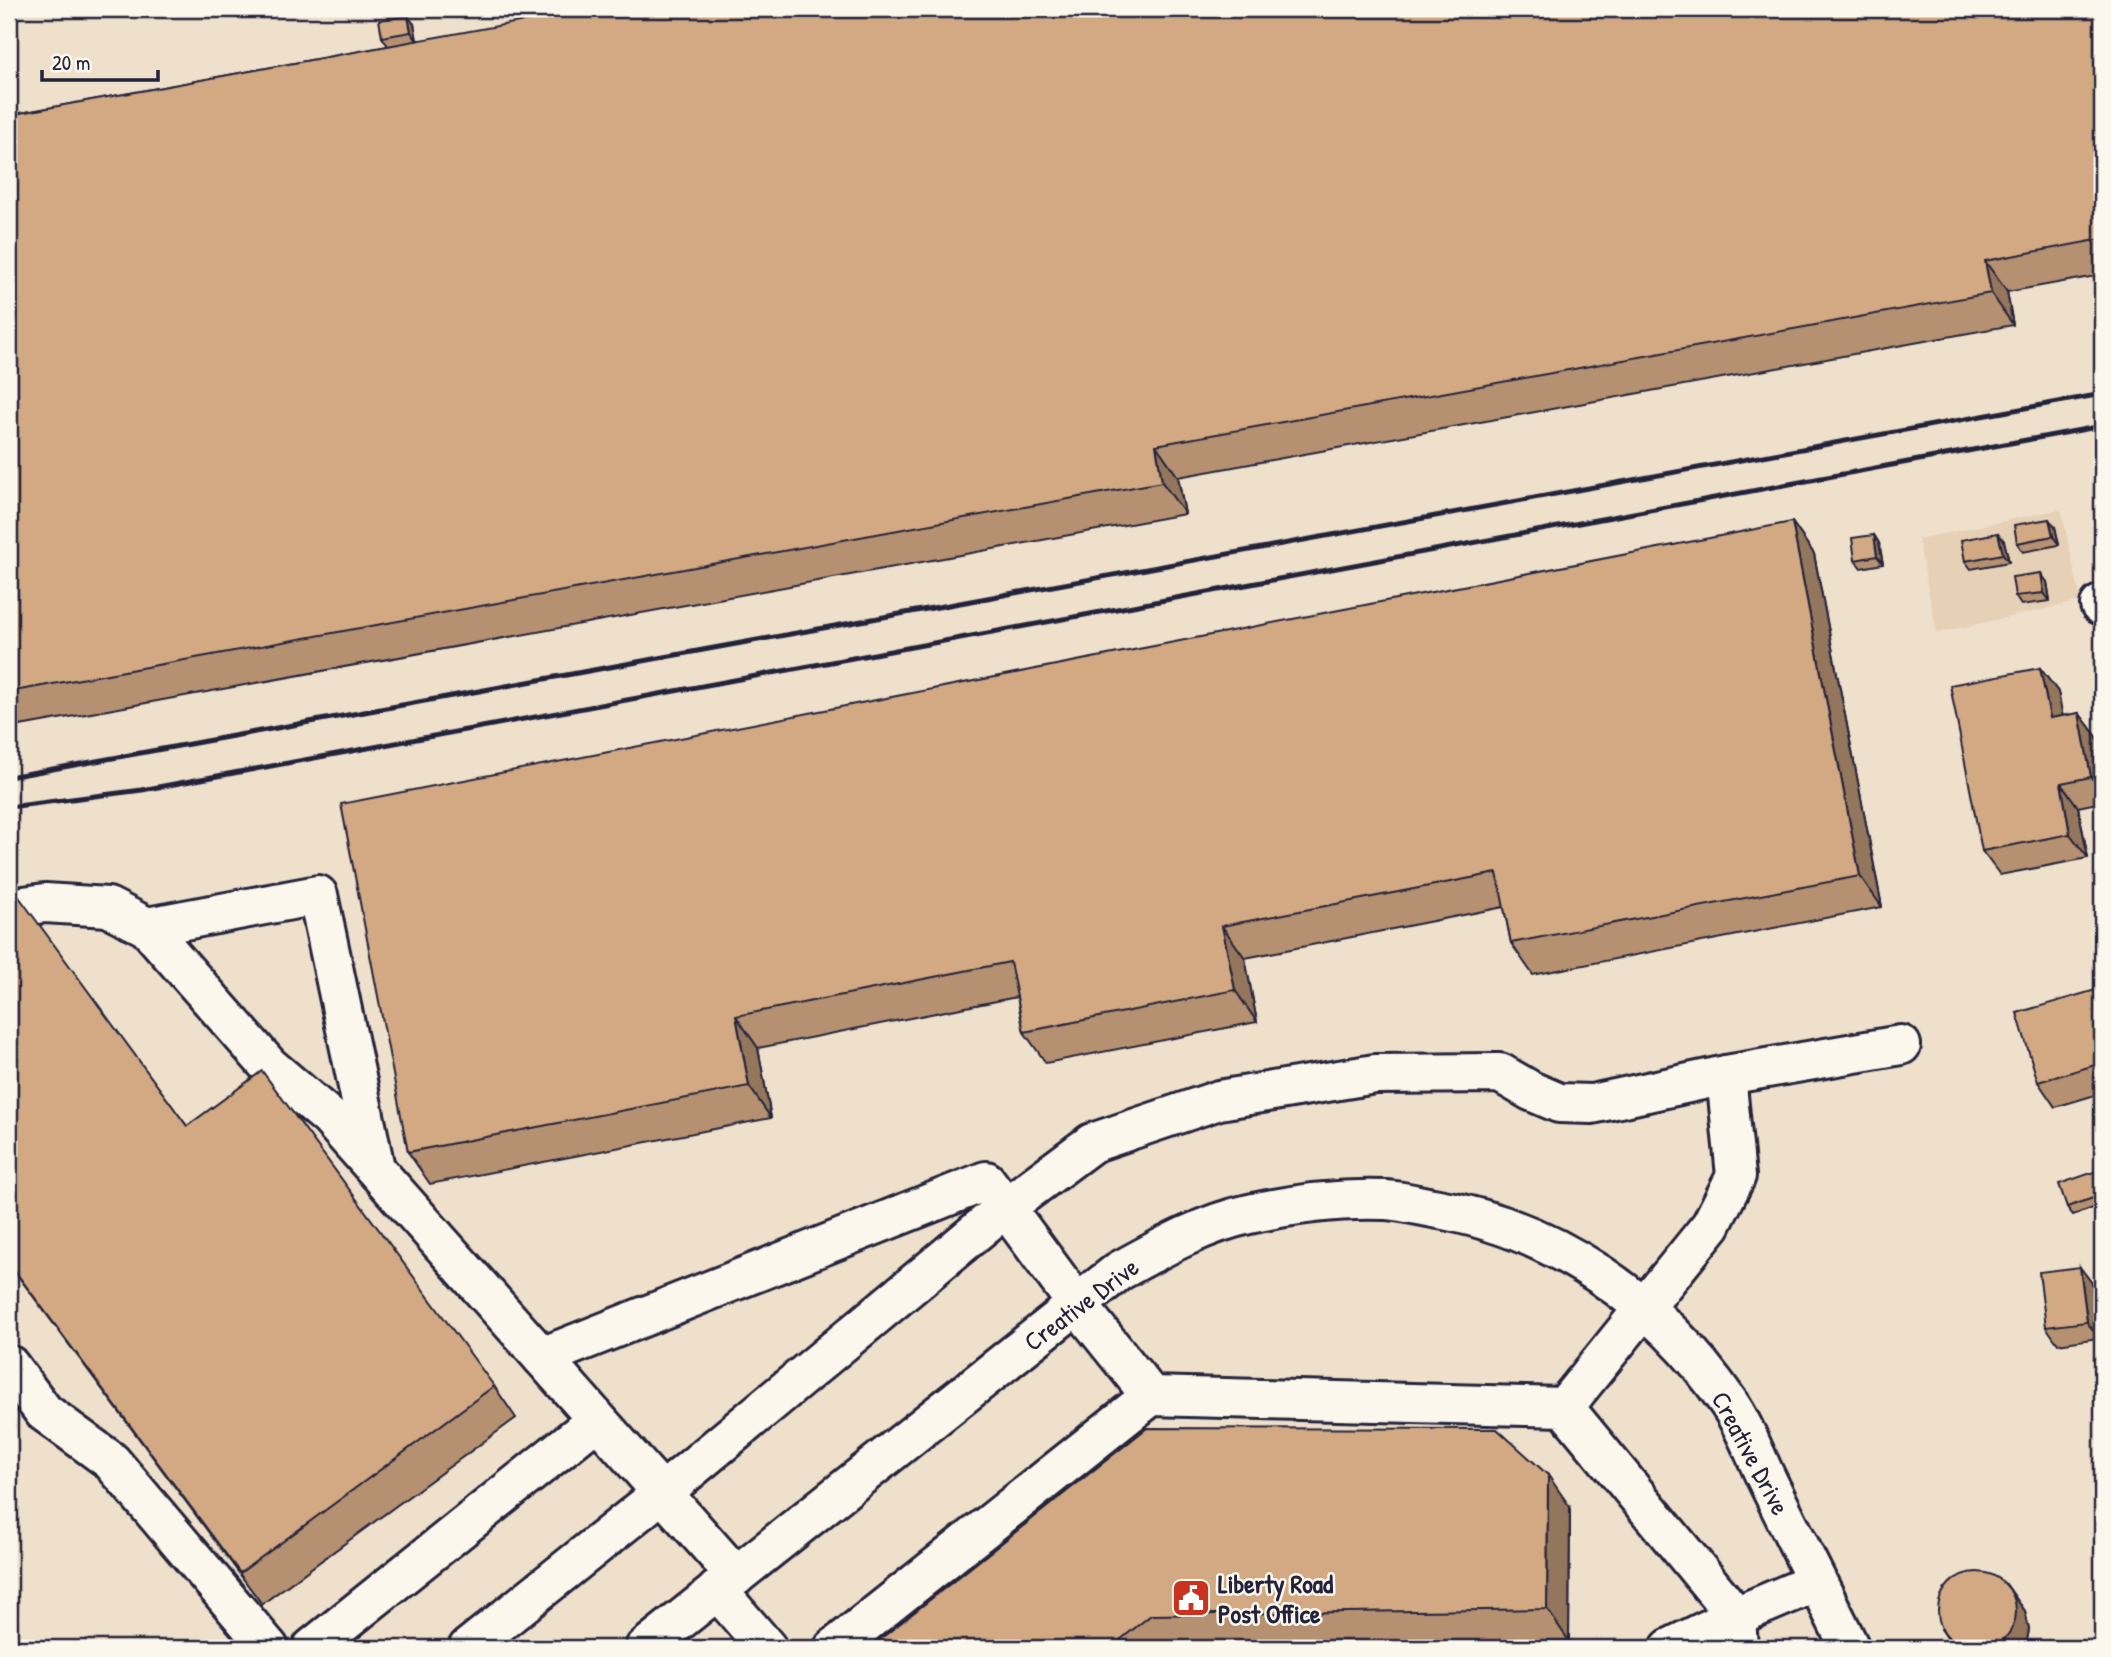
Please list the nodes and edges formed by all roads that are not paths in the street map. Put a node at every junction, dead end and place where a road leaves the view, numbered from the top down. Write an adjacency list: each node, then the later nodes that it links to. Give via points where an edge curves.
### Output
1 (9, 908): 2 (street, via 45,903 108,906)
2 (147, 927): 5 (street, via 269,1066 329,1117); 5 (street, via 317,895)
3 (1901, 1045): 4 (street)
4 (1726, 1075): 6 (street, via 1592,1104 1559,1103 1500,1073 1375,1074 1219,1100 1092,1143); 8 (street, via 1737,1176 1711,1226)
5 (376, 1170): 9 (street)
6 (1006, 1208): 7 (street); 9 (street, via 986,1181); 14 (street)
7 (1077, 1304): 8 (street, Creative Drive, via 1119,1271 1181,1237 1248,1214 1321,1202 1388,1200 1506,1225 1563,1250); 11 (street); 16 (street, Creative Drive)
8 (1645, 1308): 12 (street); 15 (street, Creative Drive, via 1692,1354 1730,1404)
9 (542, 1357): 13 (street)
10 (9, 1365): 18 (street, via 44,1412 111,1461)
11 (1152, 1396): 12 (street); 23 (street)
12 (1564, 1407): 17 (street)
13 (597, 1420): 14 (street); 19 (street)
14 (662, 1493): 16 (street); 20 (street)
15 (1817, 1582): 17 (street); 25 (street, Creative Drive)
16 (727, 1583): 21 (street, Creative Drive); 22 (street)
17 (1737, 1632): 24 (street)
18 (269, 1648)
19 (312, 1648)
20 (468, 1648)
21 (645, 1648)
22 (767, 1648)
23 (834, 1648)
24 (1670, 1648)
25 (1850, 1648)

